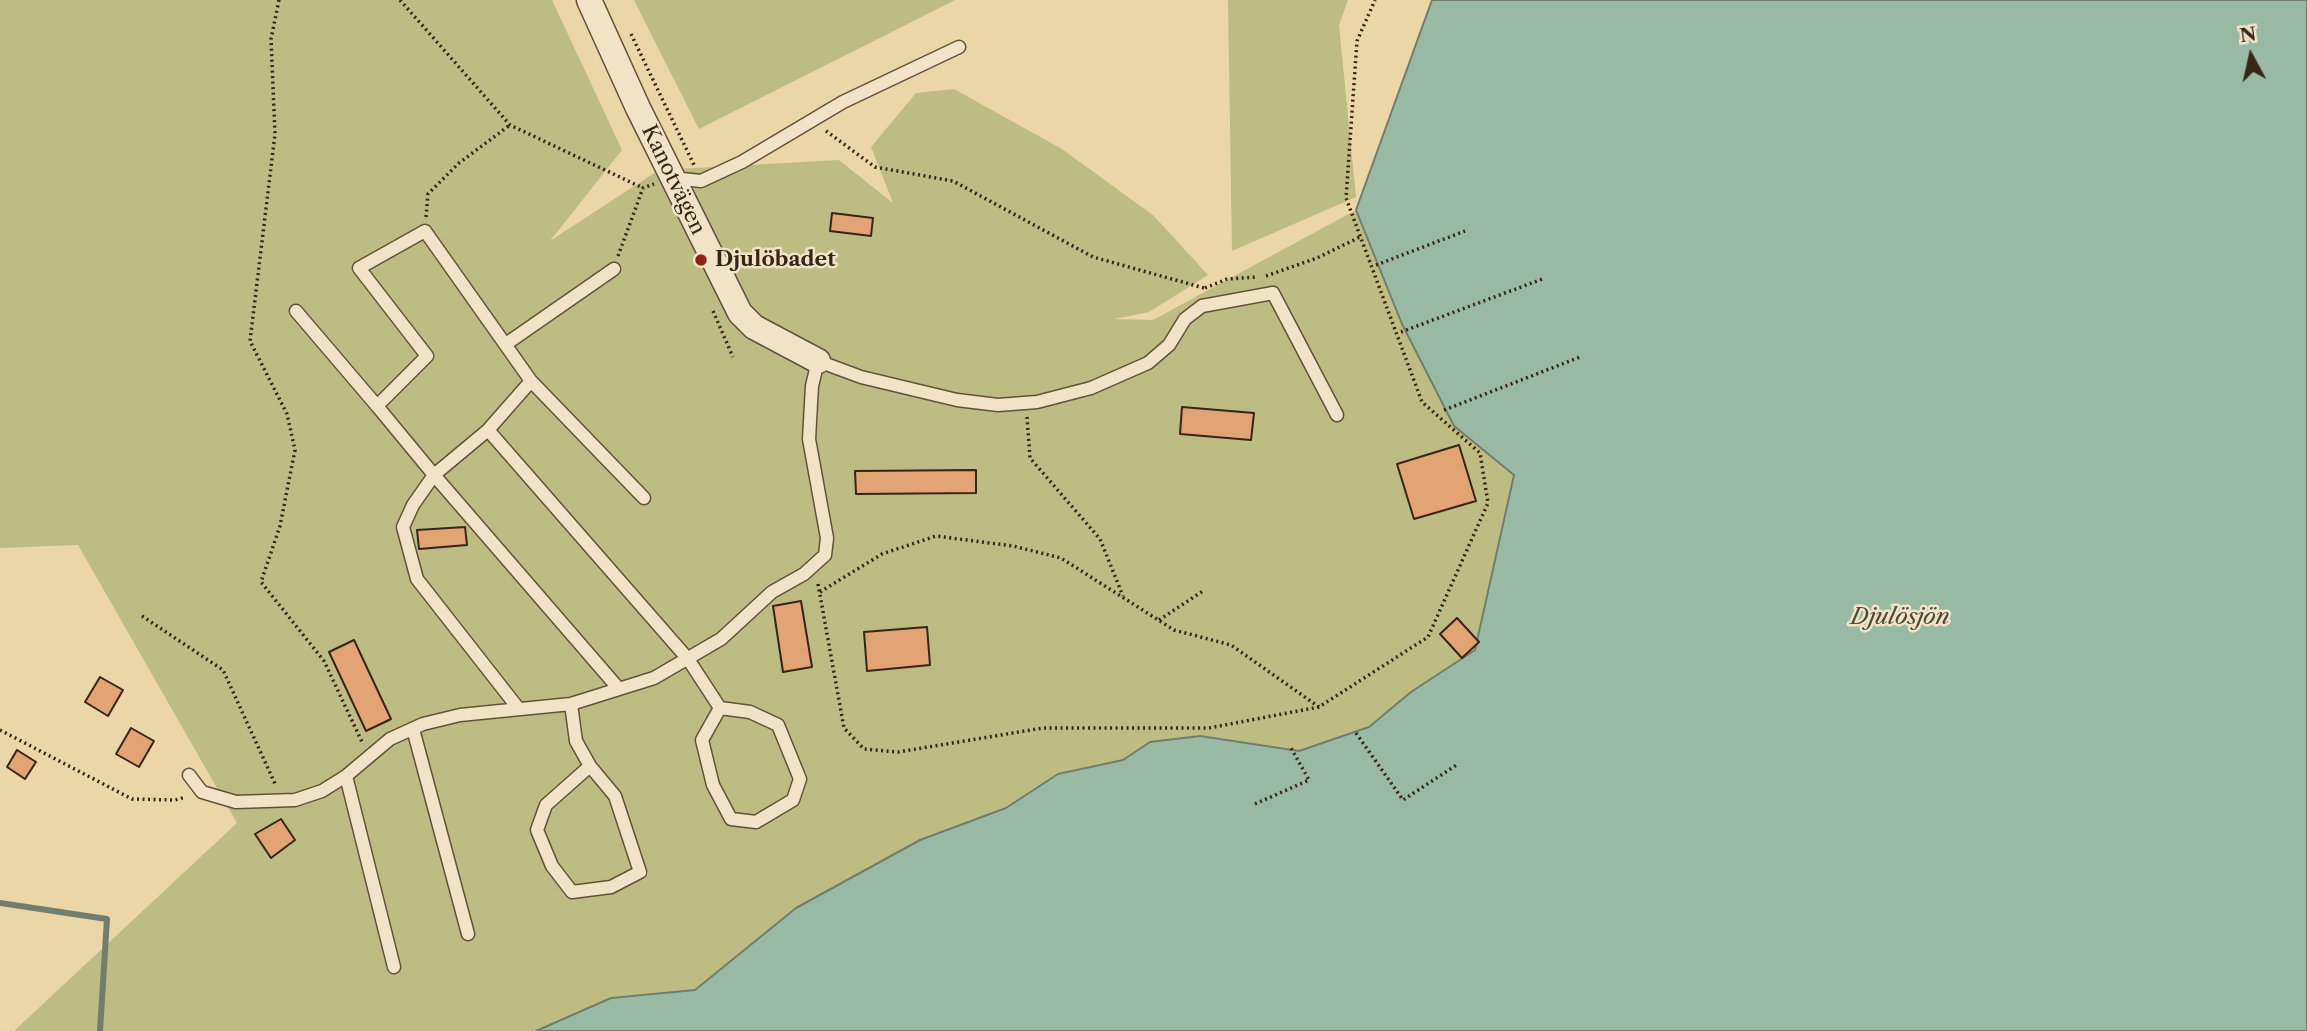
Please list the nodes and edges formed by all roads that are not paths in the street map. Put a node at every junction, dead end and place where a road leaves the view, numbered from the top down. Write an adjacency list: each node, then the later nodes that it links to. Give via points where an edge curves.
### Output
1 (589, 0): 3 (street, Kanotvägen)
2 (959, 47): 3 (lane, via 843,102 701,181)
3 (672, 178): 7 (street, Kanotvägen, via 740,313 754,327)
4 (614, 269): 6 (lane)
5 (296, 311): 9 (lane)
6 (506, 344): 8 (lane); 9 (lane, via 425,230 359,268 427,356)
7 (818, 361): 10 (lane, via 861,377 957,400 1027,403 1091,388 1148,363 1202,306 1273,293); 14 (lane, via 809,439 827,538 825,555 772,592 721,639)
8 (531, 381): 11 (lane); 13 (lane)
9 (377, 406): 12 (lane)
10 (1337, 415)
11 (488, 430): 12 (lane); 14 (lane)
12 (434, 475): 15 (lane); 17 (lane, via 412,505 403,527 417,579)
13 (644, 498)
14 (688, 659): 15 (lane, via 654,678); 18 (lane)
15 (619, 689): 16 (lane)
16 (571, 704): 17 (lane); 20 (lane, via 576,741)
17 (518, 708): 19 (lane, via 460,715)
18 (720, 708): 18 (lane, via 702,740 713,785 731,819 757,822 793,800 800,779 778,725 750,712)
19 (413, 729): 22 (lane, via 390,739); 23 (lane)
20 (590, 766): 20 (lane, via 615,796 640,872 611,887 572,892 552,866 537,830 546,805)
21 (189, 775): 22 (lane, via 202,792 236,802 283,801 322,791)
22 (346, 776): 24 (lane)
23 (468, 934)
24 (394, 967)

